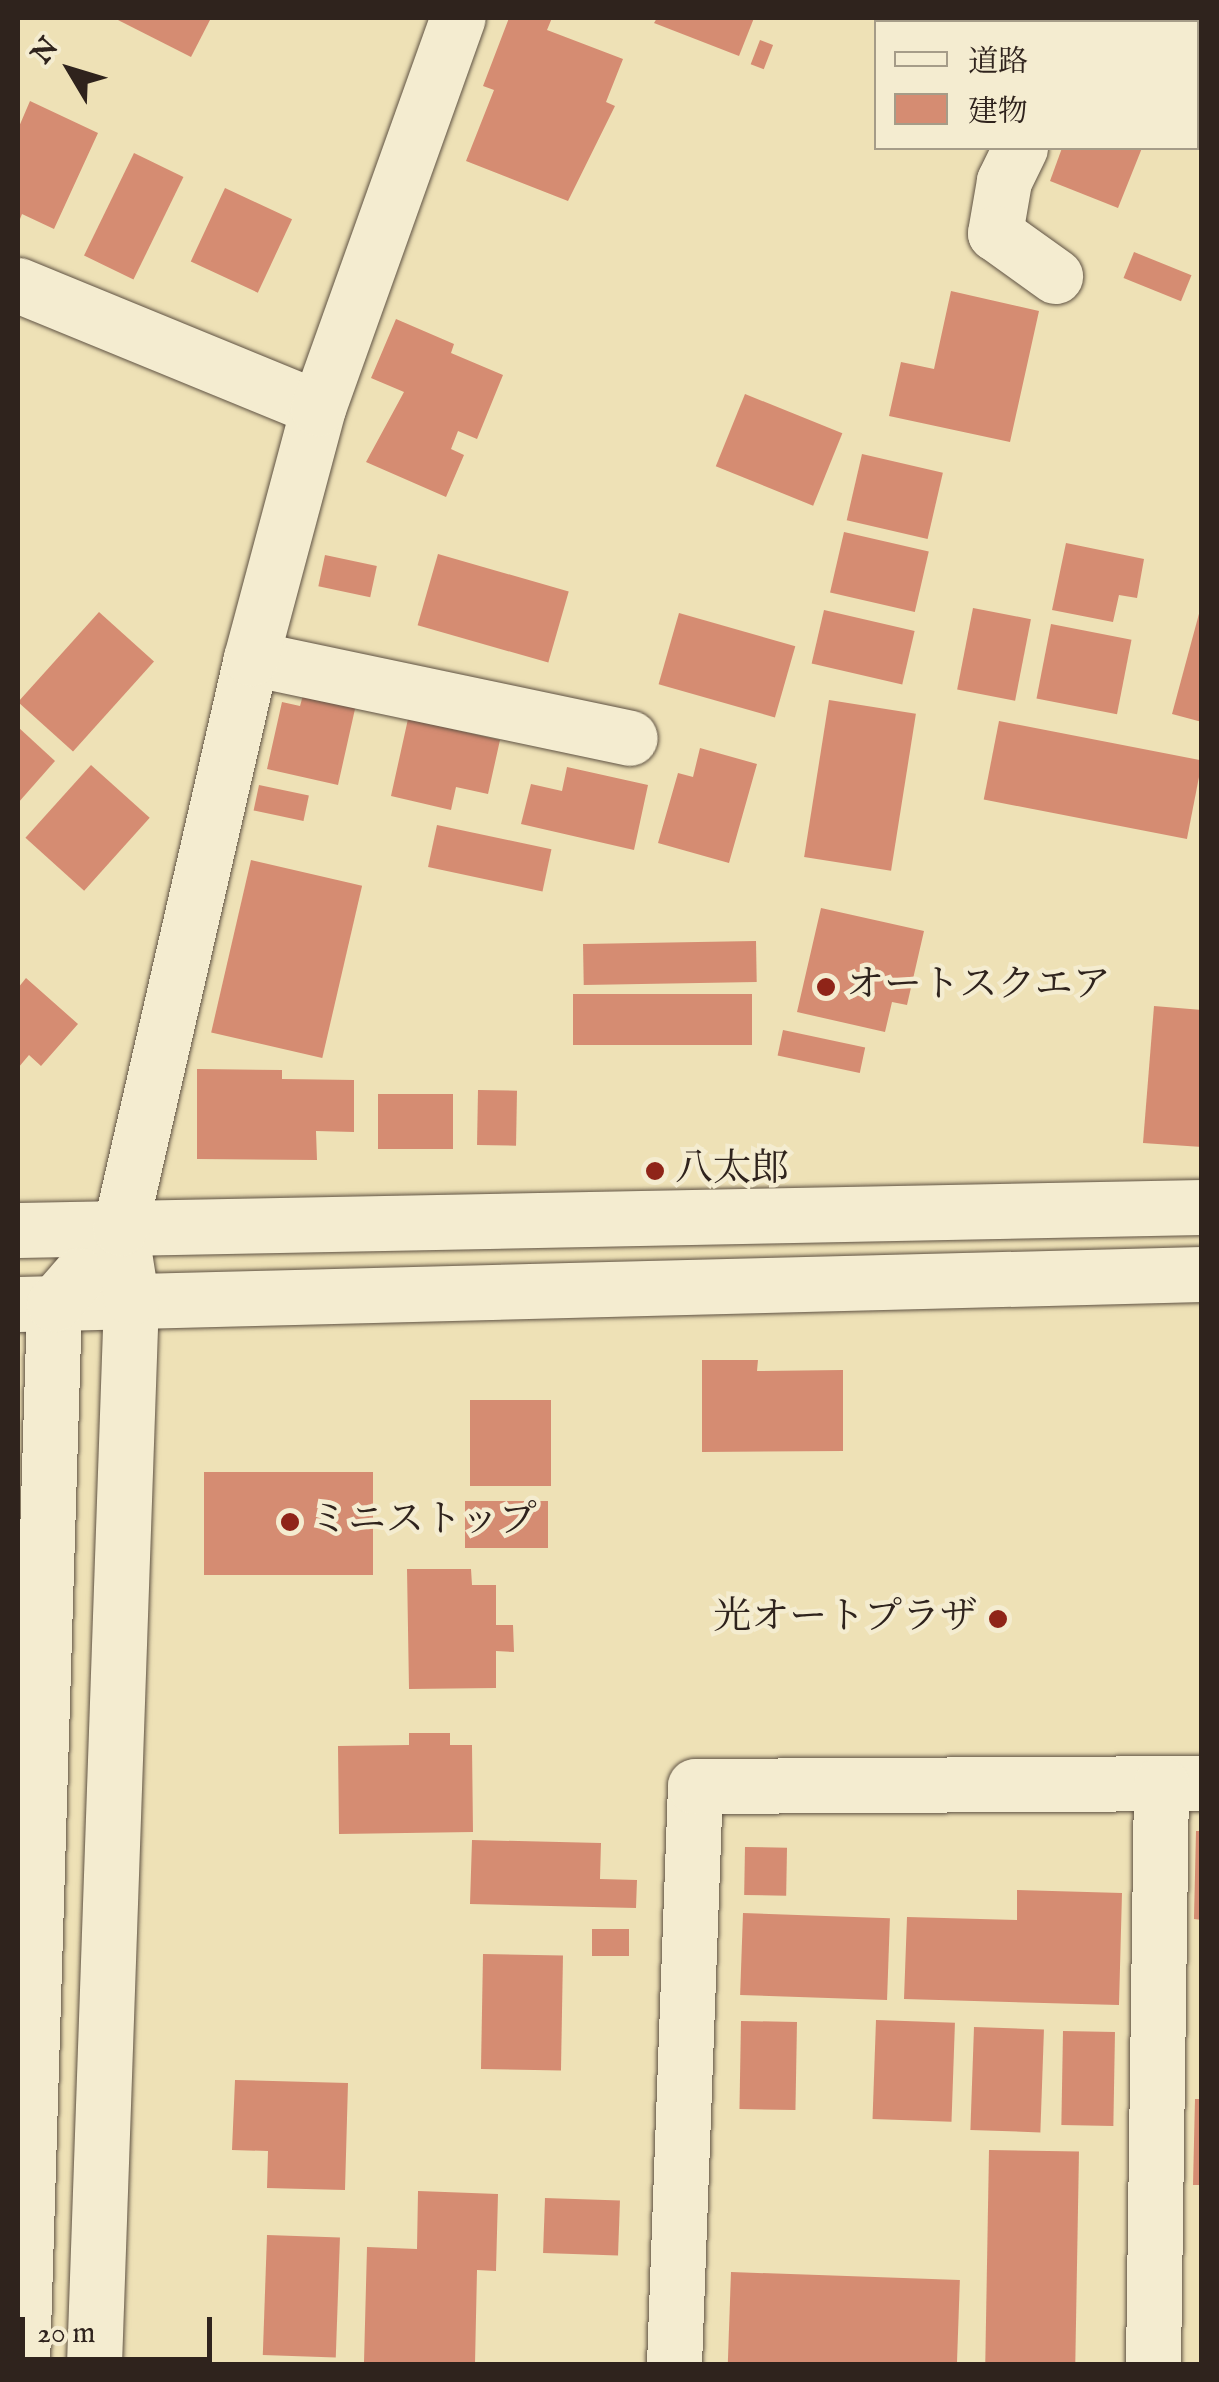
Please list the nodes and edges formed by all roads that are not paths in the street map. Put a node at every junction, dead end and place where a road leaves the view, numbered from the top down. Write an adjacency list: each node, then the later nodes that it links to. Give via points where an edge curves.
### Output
1 (458, 18): 5 (street)
2 (1019, 150): 3 (street, via 1004,182 995,233)
3 (1055, 276)
4 (18, 284): 5 (street)
5 (318, 408): 6 (street)
6 (251, 658): 7 (street); 9 (street)
7 (630, 738)
8 (1202, 1207): 9 (street)
9 (120, 1228): 10 (street); 12 (street); 13 (street)
10 (18, 1230)
11 (1202, 1274): 12 (street)
12 (131, 1298): 13 (street); 17 (street)
13 (36, 1304): 14 (street)
14 (29, 1770): 16 (street)
15 (1181, 1783): 18 (street, via 694,1786); 19 (street)
16 (22, 2364)
17 (94, 2364)
18 (674, 2364)
19 (1153, 2364)

